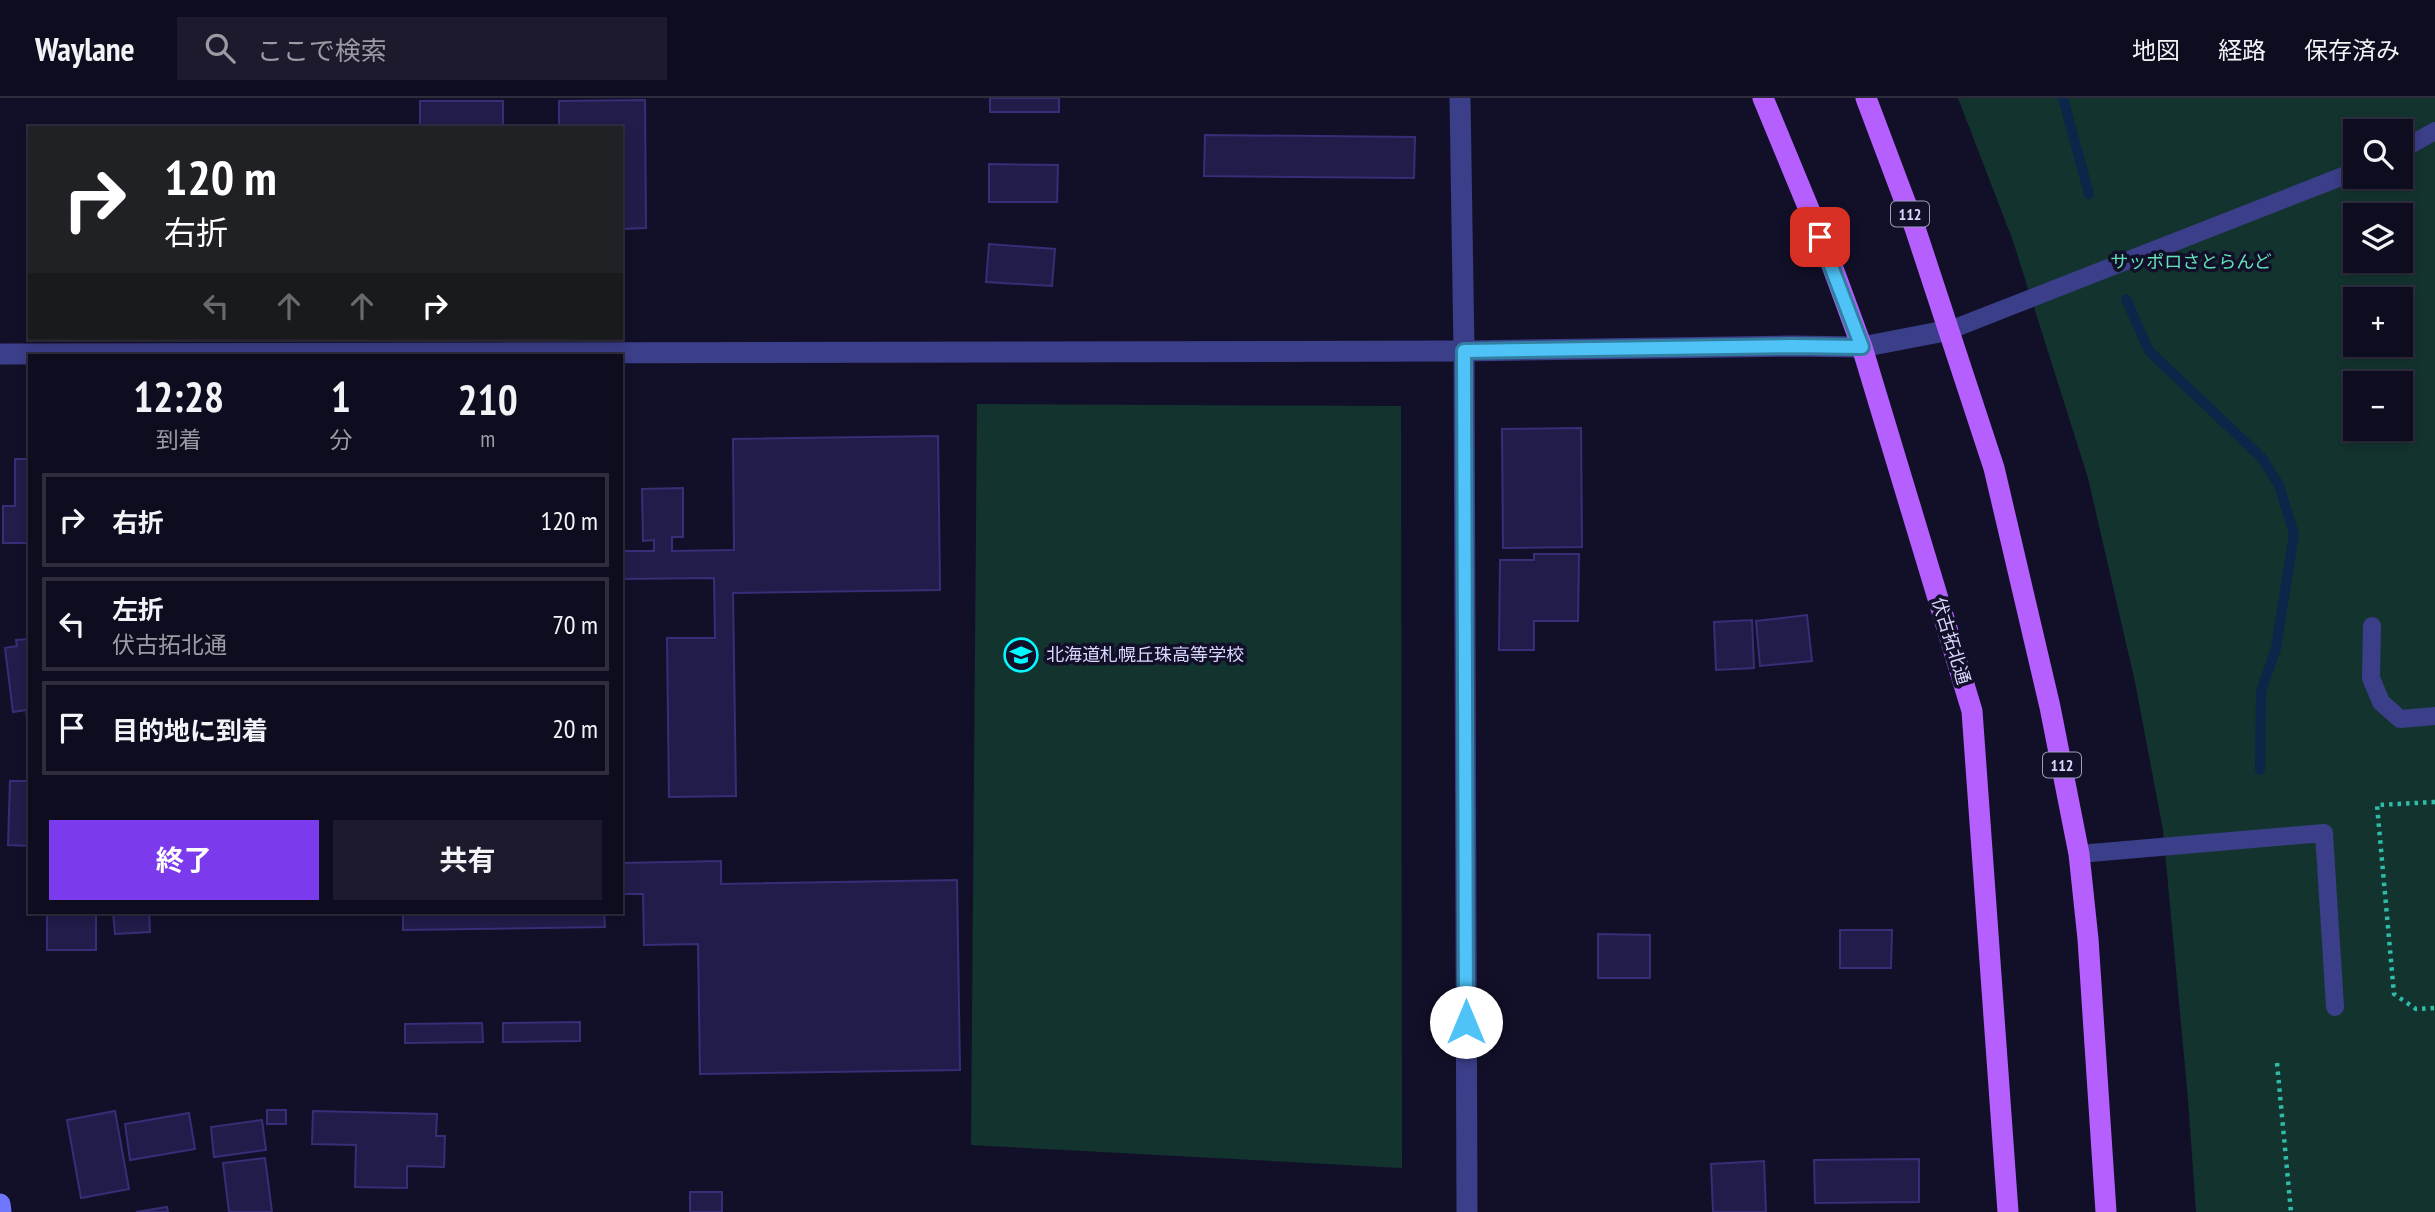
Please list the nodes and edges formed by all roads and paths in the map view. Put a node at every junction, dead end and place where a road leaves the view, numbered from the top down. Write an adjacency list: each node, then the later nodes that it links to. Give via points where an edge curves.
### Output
1 (1460, 98): 9 (street)
2 (1763, 98): 8 (main road, 伏古拓北通)
3 (1866, 98): 7 (main road, 112)
4 (2435, 131): 5 (lane)
5 (2413, 143)
6 (2343, 176): 7 (lane)
7 (1950, 330): 8 (street); 14 (main road, 112, via 1994,468)
8 (1862, 347): 9 (street); 21 (main road, 伏古拓北通, via 1972,711)
9 (1464, 351): 10 (street); 20 (street)
10 (0, 354)
11 (2372, 626): 12 (lane, via 2371,678 2381,702 2400,719)
12 (2435, 716)
13 (2435, 802): 16 (path, via 2377,805 2394,994 2416,1009)
14 (2079, 854): 15 (lane, via 2324,833); 22 (main road, 112)
15 (2335, 1007)
16 (2435, 1008)
17 (2277, 1063): 23 (path)
18 (0, 1204): 19 (street)
19 (1, 1212)
20 (1467, 1212)
21 (2008, 1212)
22 (2106, 1212)
23 (2291, 1212)

